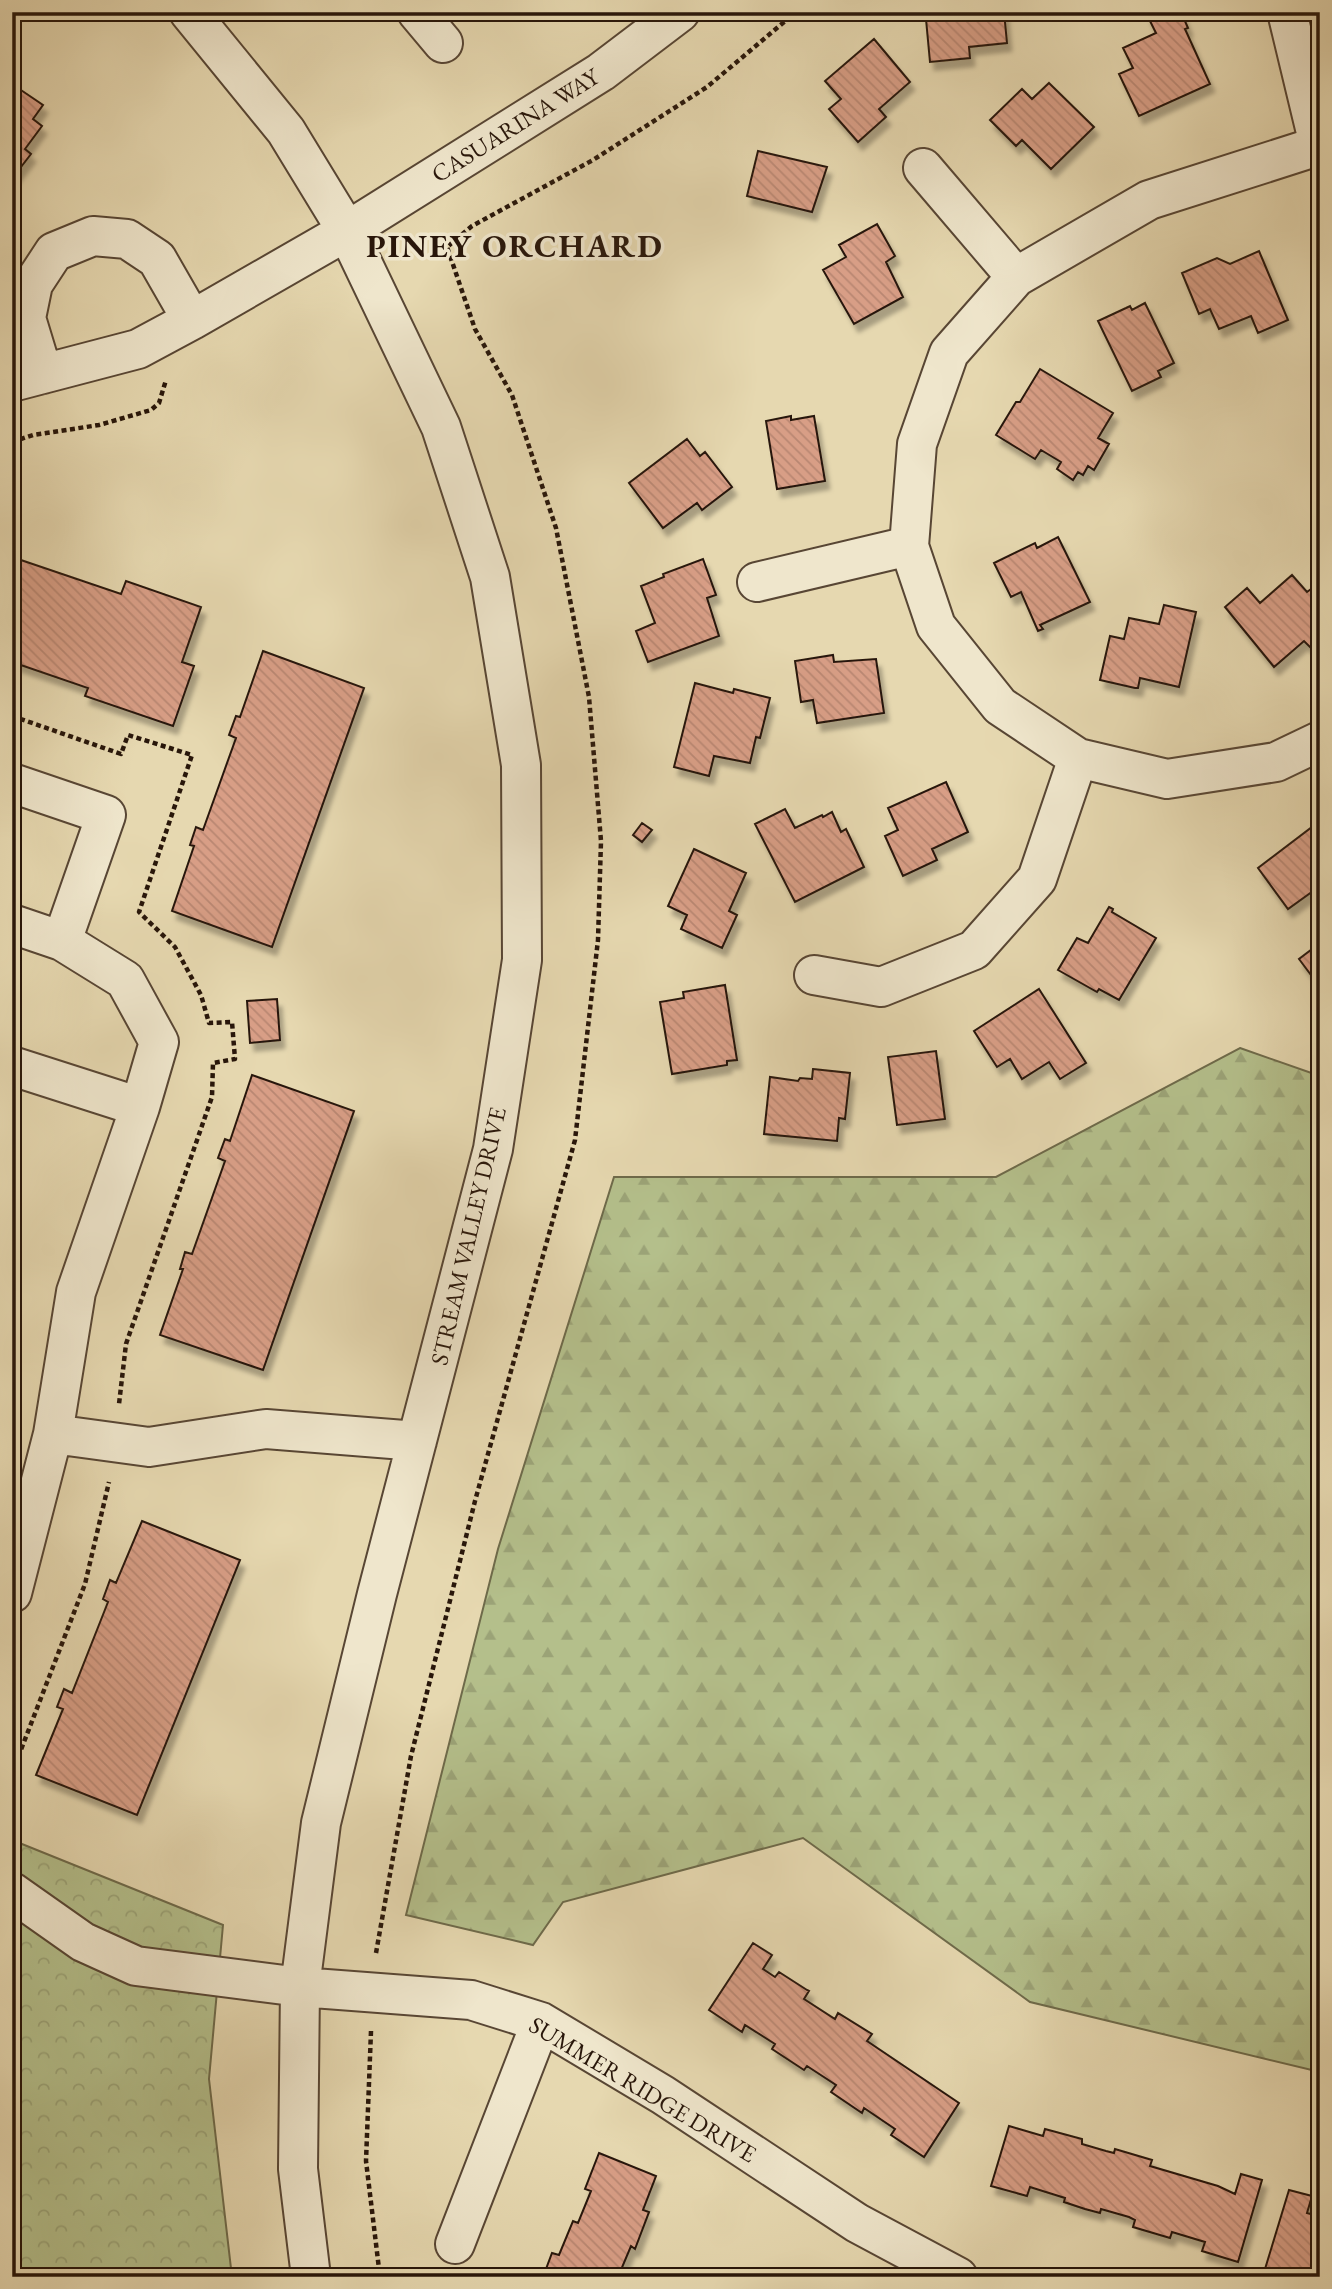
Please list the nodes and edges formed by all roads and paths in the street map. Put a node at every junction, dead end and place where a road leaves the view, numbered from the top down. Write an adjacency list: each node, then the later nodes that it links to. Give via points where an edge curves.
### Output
1 (189, 12): 8 (street, STREAM VALLEY DRIVE, via 286,131)
2 (417, 12): 5 (street)
3 (680, 12): 8 (street, CASUARINA WAY, via 600,72)
4 (1287, 12): 6 (street)
5 (443, 43)
6 (1319, 147): 9 (street, via 1149,200)
7 (923, 168): 9 (street)
8 (346, 231): 10 (street, CASUARINA WAY); 24 (street, STREAM VALLEY DRIVE, via 441,427 490,576 521,765 522,961 493,1149)
9 (1016, 277): 13 (street, via 949,353 917,444)
10 (192, 320): 11 (street, CASUARINA WAY, via 138,349); 11 (street, via 157,259 127,239 93,236 54,253 33,284 26,318); 12 (path, via 159,403 151,411)
11 (28, 378)
12 (12, 442)
13 (909, 546): 14 (street); 16 (street, via 936,626 1000,706)
14 (757, 582)
15 (1320, 741): 16 (street, via 1276,762 1167,779)
16 (1078, 758): 20 (street, via 1037,879 974,950 881,987)
17 (12, 783): 19 (street, via 106,815)
18 (12, 923): 19 (street)
19 (62, 940): 22 (street, via 125,980 159,1042)
20 (814, 975)
21 (12, 1066): 22 (street)
22 (140, 1107): 23 (street, via 76,1292)
23 (53, 1434): 24 (street, via 149,1447 266,1429); 25 (street)
24 (417, 1441): 27 (street, STREAM VALLEY DRIVE, via 321,1823)
25 (12, 1593)
26 (12, 1892): 27 (street, SUMMER RIDGE DRIVE, via 83,1942 136,1966)
27 (300, 1987): 28 (street, SUMMER RIDGE DRIVE, via 471,2000); 31 (street, STREAM VALLEY DRIVE, via 298,2169)
28 (541, 2022): 30 (street); 33 (street, SUMMER RIDGE DRIVE, via 663,2095 857,2223)
29 (371, 2027): 32 (path, via 366,2161)
30 (455, 2244)
31 (311, 2277)
32 (380, 2277)
33 (958, 2277)

